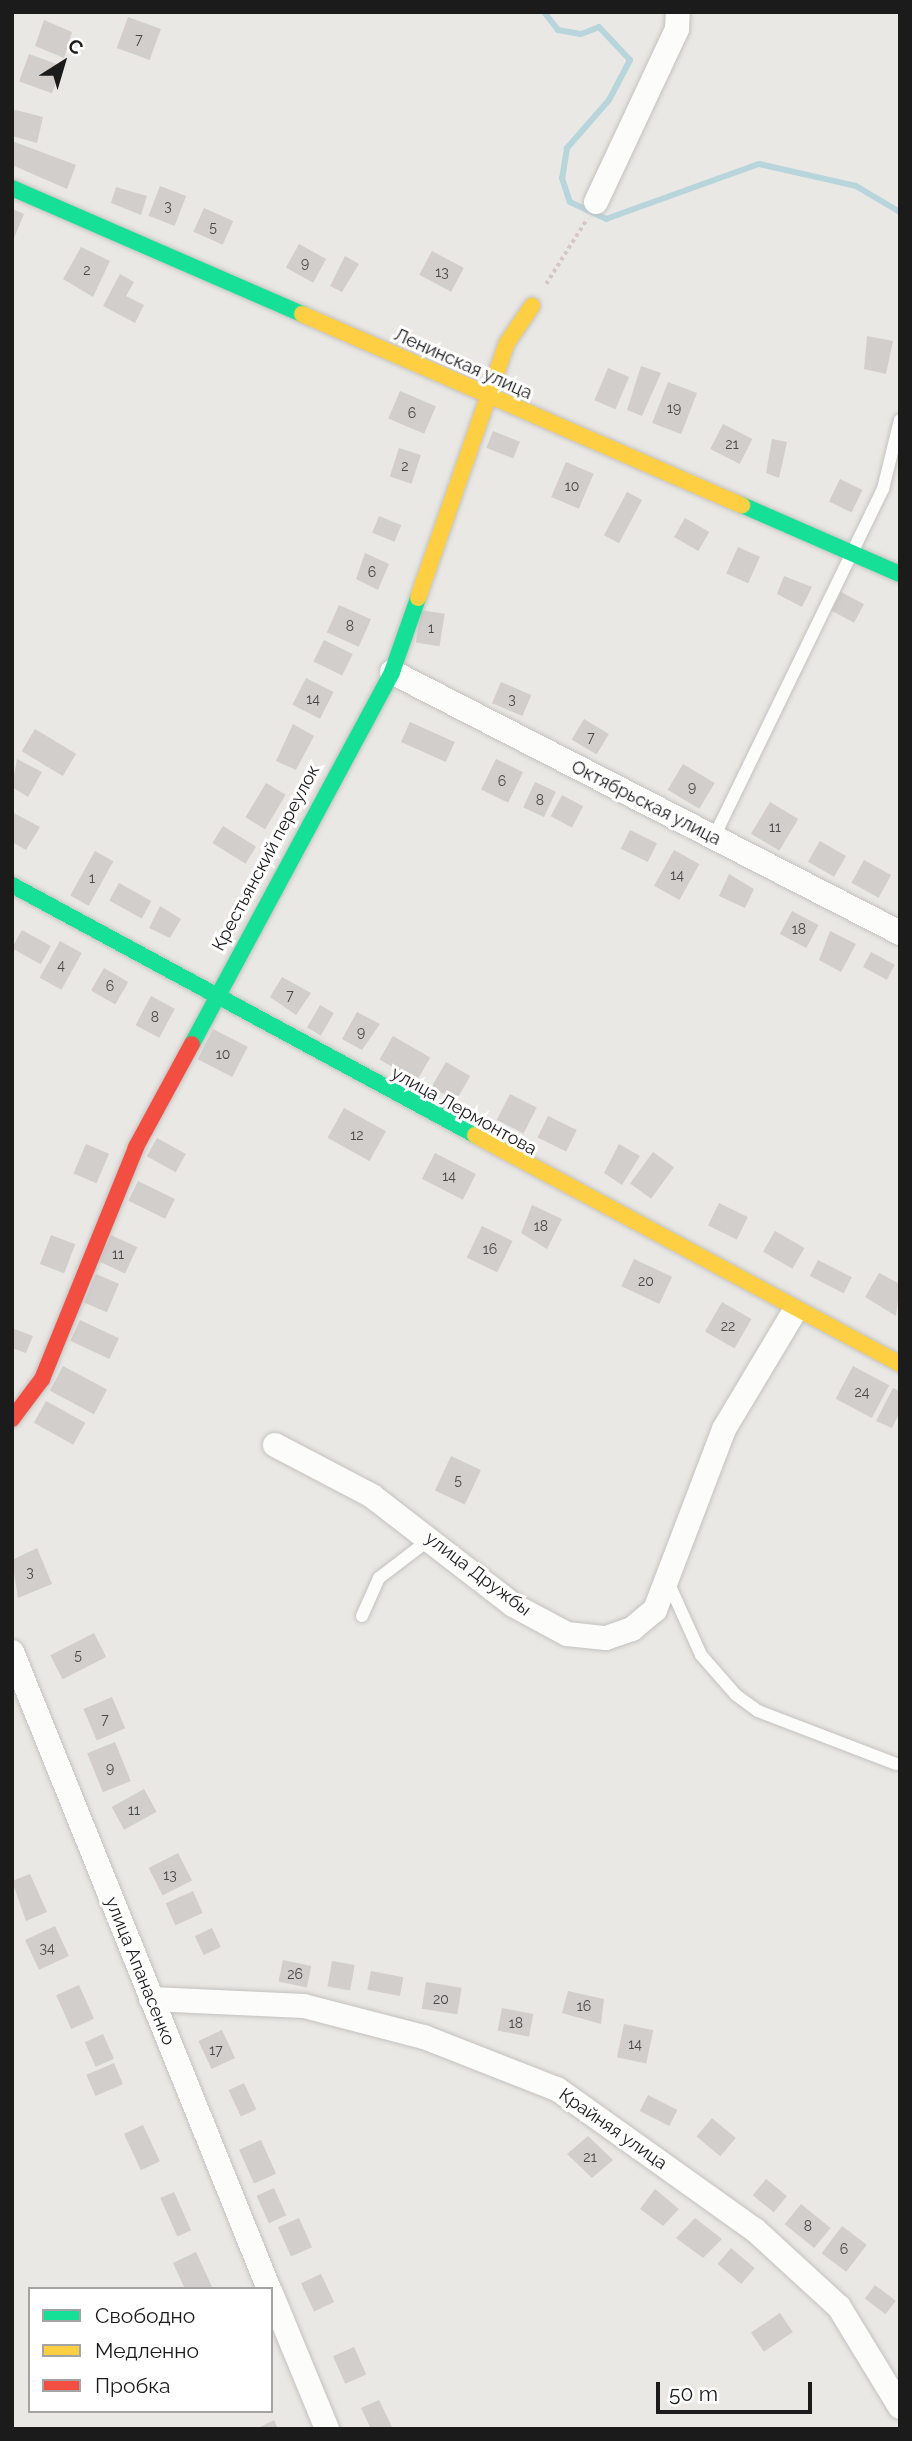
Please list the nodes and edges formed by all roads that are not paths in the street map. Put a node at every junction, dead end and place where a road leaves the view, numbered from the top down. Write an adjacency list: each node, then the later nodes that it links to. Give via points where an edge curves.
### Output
1 (678, 12): 3 (street, via 677,29)
2 (12, 188): 5 (street, Ленинская улица)
3 (596, 202)
4 (532, 306): 5 (street, Крестьянский переулок, via 507,343)
5 (489, 397): 7 (street, Ленинская улица); 9 (street, Крестьянский переулок)
6 (900, 420): 7 (lane, via 883,489)
7 (852, 552): 8 (street, Ленинская улица); 10 (lane)
8 (900, 575)
9 (392, 672): 10 (street, Октябрьская улица); 13 (street, Крестьянский переулок)
10 (714, 838): 12 (street, Октябрьская улица)
11 (12, 885): 13 (street, улица Лермонтова)
12 (900, 933)
13 (215, 997): 14 (street, улица Лермонтова); 16 (street, Крестьянский переулок, via 136,1147 42,1379)
14 (794, 1312): 15 (street, улица Лермонтова); 19 (street, улица Дружбы, via 724,1429 683,1522)
15 (900, 1364)
16 (12, 1419)
17 (275, 1445): 18 (street, улица Дружбы, via 372,1496)
18 (430, 1539): 19 (street, улица Дружбы, via 513,1605 567,1634 606,1638 632,1629 655,1610); 20 (lane, via 379,1578)
19 (669, 1584): 22 (lane, via 701,1655 736,1695 758,1711)
20 (362, 1616)
21 (12, 1652): 23 (street, улица Апанасенко)
22 (896, 1764)
23 (151, 1999): 24 (street, улица Апанасенко); 26 (street, Крайняя улица, via 304,2006 424,2037 557,2089 755,2230 839,2307)
24 (268, 2287)
25 (273, 2298): 27 (street, улица Апанасенко)
26 (900, 2407)
27 (327, 2429)

